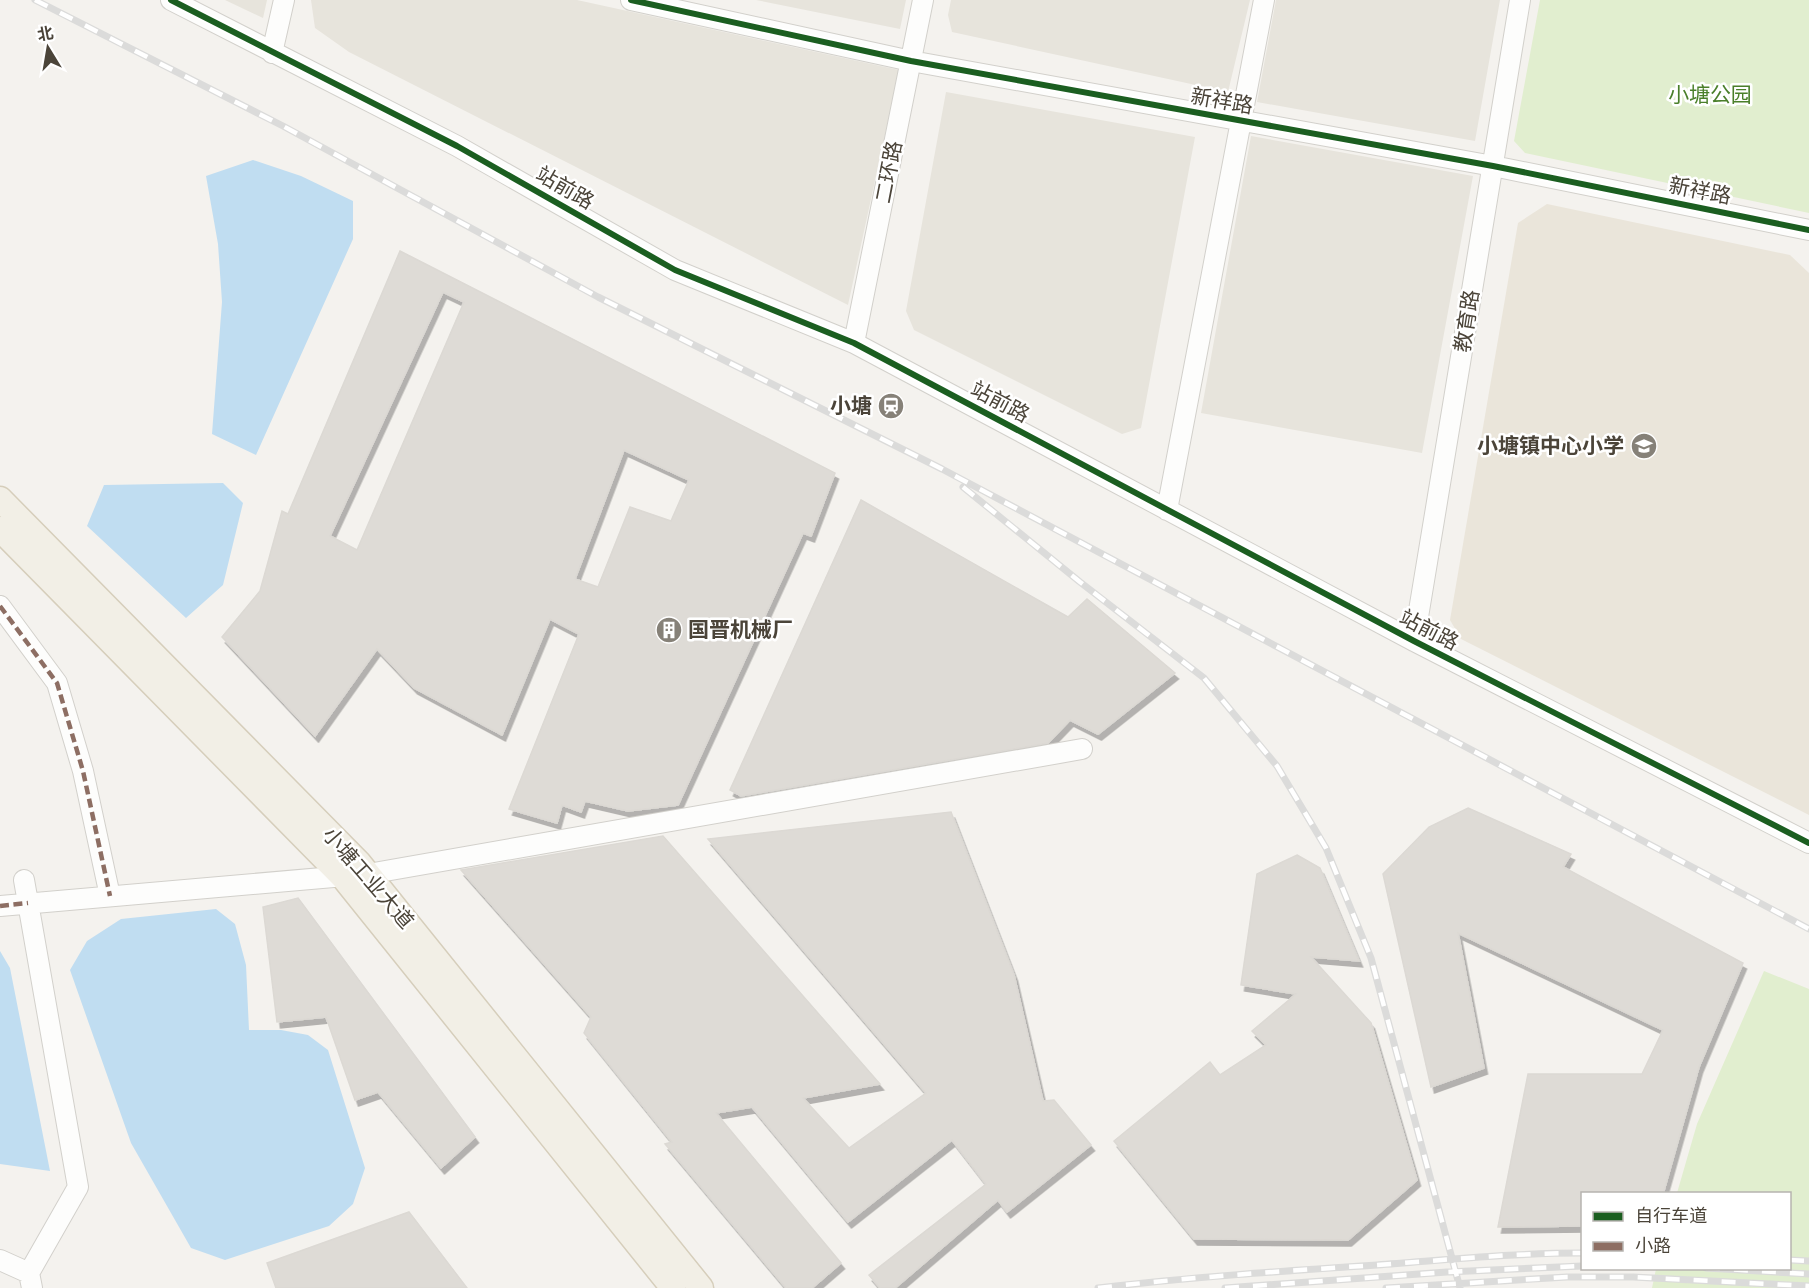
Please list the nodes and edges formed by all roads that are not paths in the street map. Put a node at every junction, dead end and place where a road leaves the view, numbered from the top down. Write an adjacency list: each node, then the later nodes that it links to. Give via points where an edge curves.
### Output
1 (171, 0): 7 (street, 站前路)
2 (284, 0): 7 (street)
3 (631, 0): 8 (street, 新祥路)
4 (923, 0): 8 (street, 二环路)
5 (1264, 0): 9 (street)
6 (1520, 0): 10 (street, 教育路)
7 (272, 53): 12 (street, 站前路, via 457,146 675,270)
8 (911, 61): 9 (street, 新祥路); 12 (street, 二环路)
9 (1239, 120): 10 (street, 新祥路); 14 (street)
10 (1493, 166): 11 (street, 新祥路); 17 (street, 教育路)
11 (1809, 230)
12 (854, 343): 14 (street, 站前路)
13 (0, 499): 20 (main road, 小塘工业大道)
14 (1167, 510): 17 (street, 站前路)
15 (0, 529): 21 (main road, 小塘工业大道)
16 (0, 606): 23 (street, via 57,682)
17 (1414, 641): 19 (street, 站前路)
18 (1082, 749): 20 (street)
19 (1809, 843)
20 (368, 874): 21 (street); 29 (main road, 小塘工业大道)
21 (343, 877): 23 (street); 28 (main road, 小塘工业大道)
22 (24, 880): 24 (street)
23 (110, 896): 24 (street)
24 (28, 903): 25 (street); 27 (street, via 78,1187)
25 (0, 906)
26 (0, 1260): 27 (street)
27 (31, 1281)
28 (673, 1288)
29 (701, 1288)

